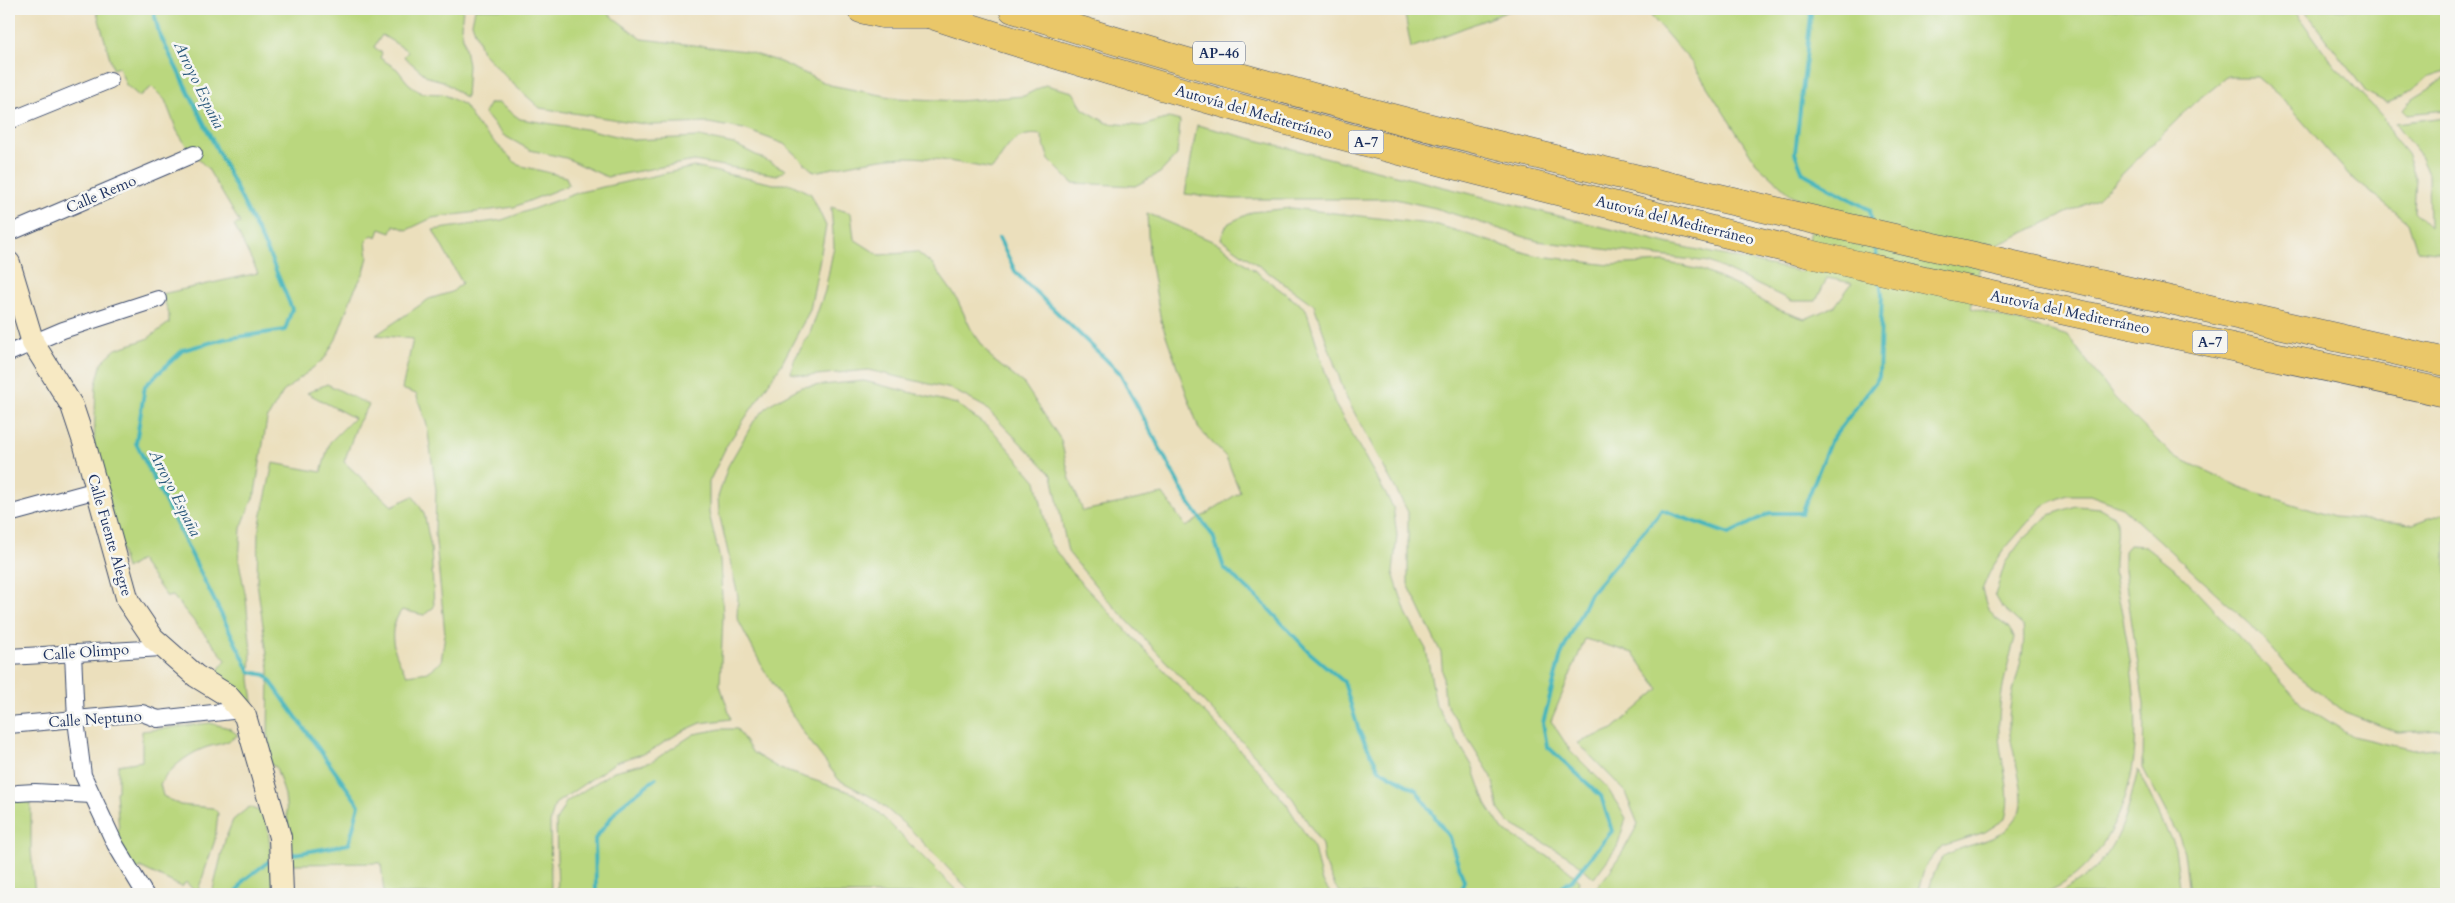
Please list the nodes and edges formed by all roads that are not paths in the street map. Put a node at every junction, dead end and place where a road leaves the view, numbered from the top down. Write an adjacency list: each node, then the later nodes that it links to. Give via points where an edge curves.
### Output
1 (861, 9): 4 (highway, Autovía del Mediterráneo, via 883,14)
2 (1014, 9): 6 (highway, Autovía del Mediterráneo / A-7)
3 (1075, 9): 6 (highway, AP-46, via 1322,86)
4 (923, 12): 15 (highway, Autovía del Mediterráneo / A-7, via 1316,130 1806,253)
5 (110, 80): 7 (street)
6 (1356, 110): 14 (highway, Autovía del Mediterráneo / A-7, via 1714,198)
7 (9, 121)
8 (194, 154): 9 (street, Calle Remo)
9 (9, 233)
10 (9, 263): 12 (street, Calle Fuente Alegre)
11 (158, 299): 12 (street)
12 (33, 343): 13 (street); 16 (street, Calle Fuente Alegre, via 72,406)
13 (9, 353)
14 (2446, 362)
15 (2446, 393)
16 (97, 490): 17 (street); 18 (street, Calle Fuente Alegre, via 128,601)
17 (9, 514)
18 (162, 648): 19 (street, Calle Olimpo); 21 (street, Calle Fuente Alegre, via 196,676 227,695)
19 (73, 653): 20 (street, Calle Olimpo); 22 (street)
20 (9, 658)
21 (241, 710): 22 (street, Calle Neptuno, via 158,719 142,713); 27 (street, Calle Fuente Alegre, via 280,837)
22 (76, 720): 23 (street, Calle Neptuno); 25 (street, via 83,775)
23 (9, 725)
24 (18, 793): 25 (street)
25 (92, 795): 26 (street, via 115,844)
26 (145, 894)
27 (282, 894)

